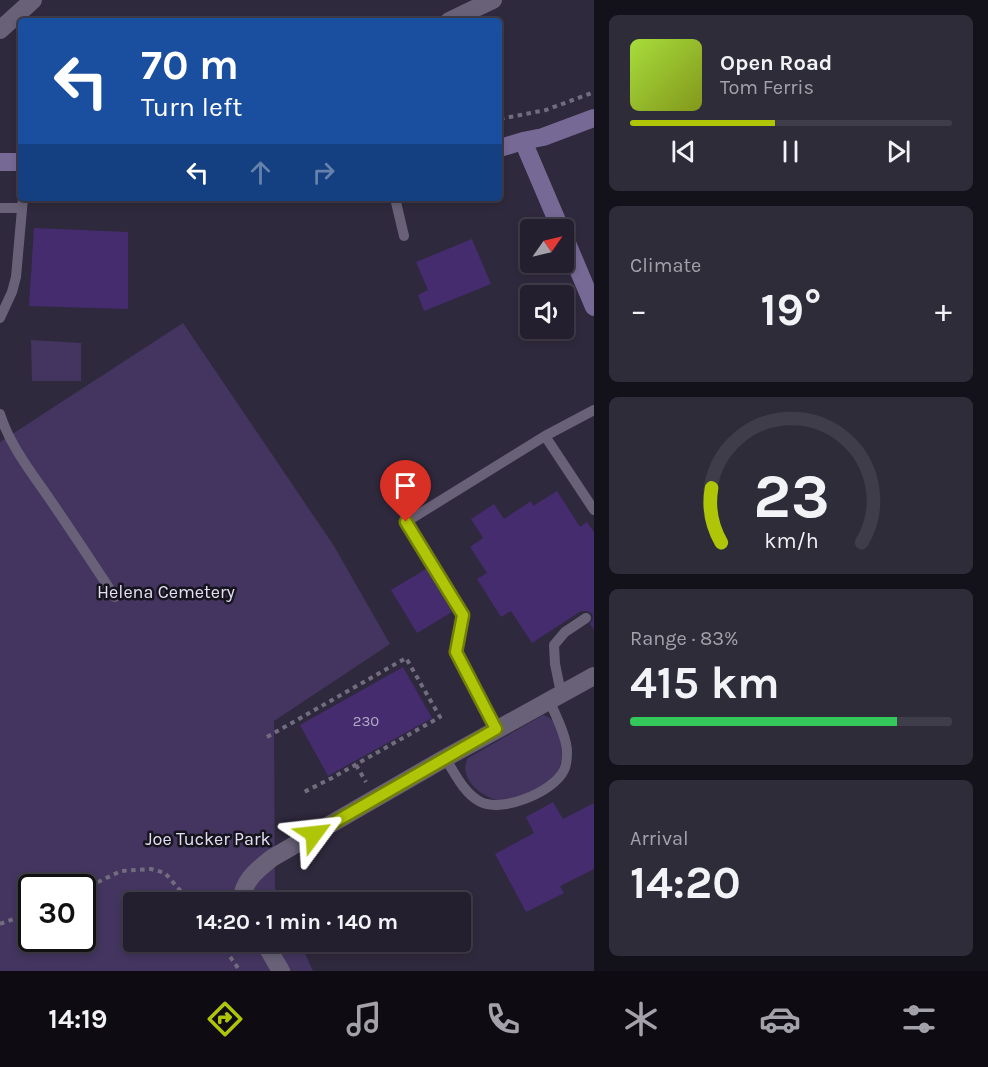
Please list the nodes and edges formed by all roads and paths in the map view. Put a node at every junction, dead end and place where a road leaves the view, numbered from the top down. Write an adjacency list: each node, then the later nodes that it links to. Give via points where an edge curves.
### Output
1 (33, 0): 4 (street)
2 (493, 0): 3 (street)
3 (455, 18)
4 (2, 24)
5 (594, 92): 7 (path, via 546,110)
6 (594, 118): 8 (street)
7 (502, 119)
8 (523, 141): 9 (street); 15 (street)
9 (502, 147)
10 (0, 162): 11 (street)
11 (18, 162)
12 (396, 201): 16 (lane)
13 (23, 203): 14 (lane); 19 (lane, via 16,277)
14 (0, 208)
15 (556, 219)
16 (404, 236)
17 (574, 260): 18 (street)
18 (594, 307)
19 (0, 318)
20 (594, 410): 22 (lane)
21 (0, 414): 24 (lane, via 18,452)
22 (544, 436): 23 (lane); 28 (lane, via 406,522 463,615 456,652)
23 (594, 510)
24 (115, 597)
25 (586, 618): 27 (lane, via 554,645)
26 (594, 676): 27 (street)
27 (555, 697): 28 (street); 30 (lane, via 567,752 564,771 535,795 518,802 480,802 465,788)
28 (496, 729): 30 (street)
29 (267, 737): 31 (path, via 406,658 440,717)
30 (445, 758): 34 (street, via 272,858 254,872)
31 (304, 792)
32 (96, 883): 33 (path, via 121,871 151,869 165,873)
33 (182, 892)
34 (244, 892)
35 (18, 917): 36 (path)
36 (0, 924)
37 (227, 952): 39 (path)
38 (270, 952): 40 (street)
39 (240, 971)
40 (281, 971)

